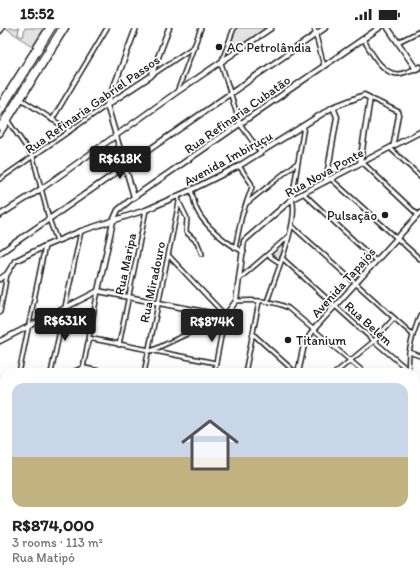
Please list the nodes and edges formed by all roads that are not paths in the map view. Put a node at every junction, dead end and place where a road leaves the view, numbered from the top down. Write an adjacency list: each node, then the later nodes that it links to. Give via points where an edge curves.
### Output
1 (2, 28): 16 (street)
2 (49, 28): 32 (street); 35 (highway)
3 (62, 28): 40 (highway)
4 (66, 28): 31 (street)
5 (107, 28): 36 (street)
6 (136, 28): 33 (street)
7 (168, 28): 27 (street)
8 (201, 28): 21 (street)
9 (234, 28): 22 (street)
10 (272, 28): 15 (street)
11 (314, 28): 18 (street)
12 (325, 28): 18 (street)
13 (379, 28): 19 (street, Rua Refinaria Cubatão)
14 (388, 28): 20 (street)
15 (266, 30): 23 (street)
16 (0, 31)
17 (420, 31): 20 (street)
18 (315, 34): 25 (street); 29 (street)
19 (363, 39): 25 (street, Rua Refinaria Cubatão); 26 (street, via 387,70 399,74)
20 (398, 42): 26 (street)
21 (195, 46): 27 (street, Rua Refinaria Gabriel Passos); 28 (street)
22 (224, 52): 23 (street); 24 (street)
23 (230, 56): 24 (street)
24 (222, 62): 28 (street); 29 (street)
25 (324, 66): 38 (street, Rua Refinaria Cubatão)
26 (418, 68)
27 (151, 76): 33 (street, Rua Refinaria Gabriel Passos)
28 (177, 92): 44 (street)
29 (231, 93): 38 (street); 50 (street)
30 (370, 98): 34 (street, Avenida Imbiruçu, via 364,95); 45 (street, via 399,112); 49 (street)
31 (21, 99): 36 (street); 37 (street)
32 (0, 104)
33 (107, 105): 41 (street, Rua Refinaria Gabriel Passos); 44 (street)
34 (333, 107): 39 (street, Avenida Imbiruçu); 55 (street, via 337,117)
35 (0, 112)
36 (52, 120): 41 (street)
37 (8, 121): 43 (street); 47 (street)
38 (240, 124): 46 (street); 60 (street, Rua Refinaria Cubatão)
39 (304, 126): 46 (street, Avenida Imbiruçu); 48 (street)
40 (0, 127)
41 (70, 131): 47 (street, Rua Refinaria Gabriel Passos)
42 (420, 132): 45 (street, Rua Nova Ponte)
43 (0, 134)
44 (117, 135): 50 (street); 56 (street)
45 (391, 147): 49 (street, Rua Nova Ponte); 52 (street)
46 (260, 153): 51 (street, Avenida Imbiruçu)
47 (33, 157): 53 (street, Rua Refinaria Gabriel Passos); 56 (street)
48 (297, 163): 61 (street); 63 (street)
49 (361, 163): 54 (street, Rua Nova Ponte); 65 (street)
50 (126, 166): 60 (street); 67 (street)
51 (239, 166): 57 (street, Avenida Imbiruçu); 63 (street, via 252,187)
52 (420, 176)
53 (0, 179)
54 (331, 179): 55 (street, Rua Nova Ponte); 72 (street)
55 (326, 181): 58 (street, Rua Nova Ponte)
56 (41, 189): 66 (street); 67 (street)
57 (191, 190): 59 (street, Avenida Imbiruçu); 75 (street, via 196,207 207,225)
58 (303, 193): 61 (street, Rua Nova Ponte); 83 (street)
59 (178, 196): 62 (street, Rua Miradouro); 64 (street, Avenida Imbiruçu)
60 (134, 197): 68 (street, Rua Refinaria Cubatão, via 118,210)
61 (292, 199): 69 (street); 76 (street, Rua Nova Ponte, via 244,240)
62 (179, 202): 78 (street, via 187,218 186,232 197,242); 80 (street, Rua Miradouro)
63 (245, 204): 75 (street)
64 (146, 210): 68 (street, Avenida Imbiruçu); 90 (street, Rua Maripa)
65 (419, 214): 72 (street, Avenida Tapajós)
66 (0, 215)
67 (49, 219): 73 (street); 77 (street)
68 (113, 221): 70 (street, Avenida Imbiruçu); 89 (street)
69 (292, 226): 71 (street); 88 (street)
70 (80, 231): 73 (street, Avenida Imbiruçu); 96 (street)
71 (289, 237): 79 (street); 81 (street)
72 (396, 238): 82 (street); 83 (street, Avenida Tapajós)
73 (57, 241): 74 (street, Avenida Imbiruçu)
74 (45, 246): 85 (street, Avenida Imbiruçu, via 15,261); 101 (street)
75 (236, 248): 76 (street)
76 (244, 252): 87 (street)
77 (0, 253)
78 (202, 254)
79 (268, 255): 84 (street); 87 (street)
80 (168, 256): 94 (street, Rua Miradouro); 99 (street)
81 (282, 258): 84 (street); 95 (street, Rua Belém)
82 (420, 259)
83 (376, 261): 88 (street, Avenida Tapajós)
84 (280, 263): 93 (street)
85 (7, 274): 86 (street, Avenida Imbiruçu); 97 (street)
86 (0, 279)
87 (239, 279): 91 (street)
88 (355, 283): 95 (street, Avenida Tapajós); 100 (street)
89 (98, 291): 90 (street); 96 (street); 105 (street)
90 (128, 297): 94 (street); 108 (street, Rua Maripa)
91 (236, 301): 92 (street); 99 (street)
92 (259, 302): 93 (street); 103 (street)
93 (267, 302): 102 (street, via 279,303 288,308)
94 (158, 303): 99 (street); 109 (street, Rua Miradouro)
95 (335, 306): 102 (street, Avenida Tapajós); 107 (street, Rua Belém)
96 (65, 308): 101 (street); 115 (street)
97 (0, 312)
98 (420, 314): 104 (street)
99 (225, 316): 109 (street); 113 (street)
100 (394, 318): 104 (street); 107 (street)
101 (28, 327): 106 (street); 114 (street)
102 (314, 329): 112 (street); 121 (street, Avenida Tapajós, via 304,345)
103 (253, 334): 119 (street); 120 (street)
104 (413, 334): 110 (street)
105 (88, 338): 108 (street); 116 (street)
106 (0, 341)
107 (374, 341): 112 (street); 124 (street, Rua Belém)
108 (119, 344): 109 (street)
109 (150, 351): 113 (street); 117 (street, Rua Miradouro)
110 (409, 352): 111 (street); 125 (street)
111 (420, 356)
112 (351, 360): 122 (street); 123 (street)
113 (216, 363): 118 (street)
114 (20, 368)
115 (52, 368)
116 (83, 368)
117 (145, 368)
118 (215, 368)
119 (246, 368)
120 (291, 368)
121 (298, 368)
122 (341, 368)
123 (360, 368)
124 (405, 368)
125 (408, 368)

